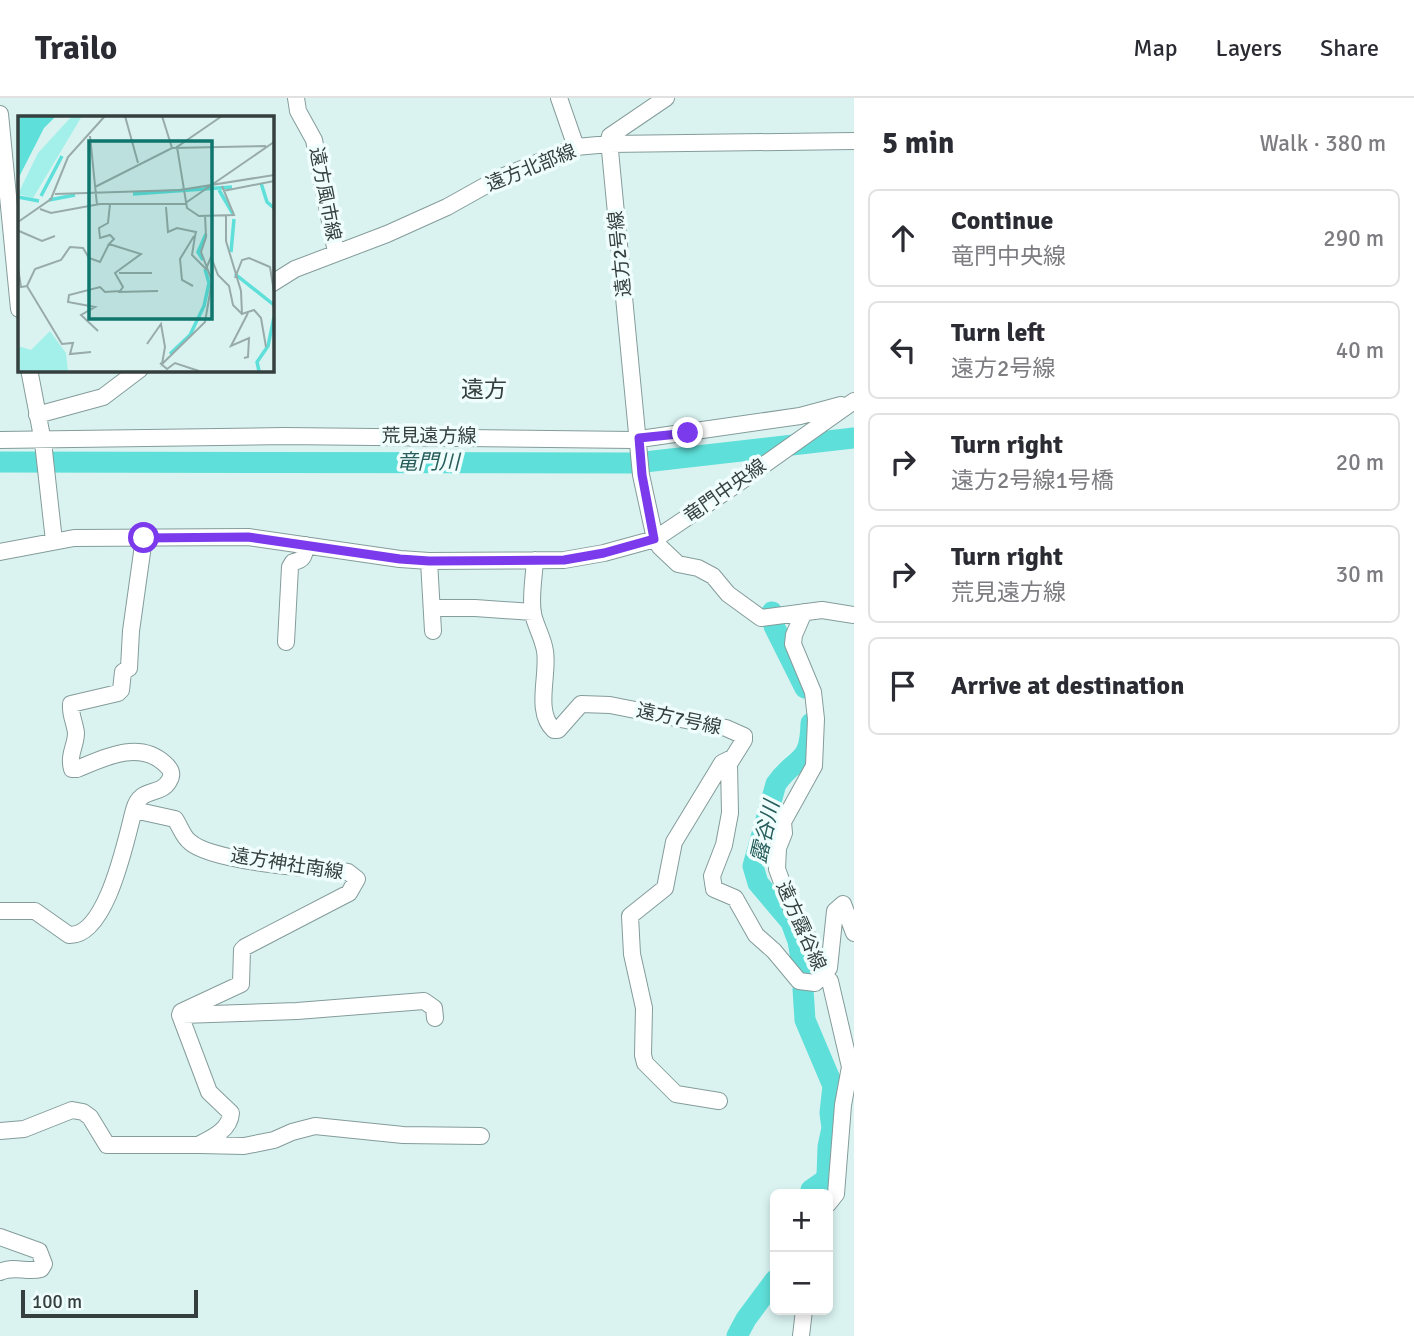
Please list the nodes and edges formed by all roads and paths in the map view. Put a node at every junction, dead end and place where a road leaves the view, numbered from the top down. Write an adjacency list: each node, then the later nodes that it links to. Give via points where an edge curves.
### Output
1 (296, 98): 8 (street, 遠方風市線, via 314,140)
2 (559, 98): 7 (street)
3 (666, 98): 6 (street, via 610,136)
4 (0, 114): 10 (street)
5 (854, 141): 6 (street, 遠方北部線)
6 (609, 144): 7 (street, 遠方北部線); 15 (street, 遠方2号線)
7 (576, 147): 8 (street, 遠方北部線, via 499,178 387,234)
8 (336, 252): 9 (street, 遠方北部線)
9 (273, 283)
10 (18, 299)
11 (29, 371): 14 (street)
12 (137, 371): 14 (street, via 103,397)
13 (850, 404): 15 (street, 荒見遠方線, via 800,416); 19 (street, 竜門中央線)
14 (37, 415): 17 (street)
15 (639, 438): 17 (street, 荒見遠方線, via 284,436); 19 (street, 遠方2号線)
16 (0, 440): 17 (street, 荒見遠方線)
17 (43, 441): 20 (street)
18 (144, 538): 20 (street, 竜門中央線); 21 (street, 竜門中央線, via 248,537); 32 (street, via 129,668 123,672 121,690 71,704 70,714 76,734 72,769 118,752 132,752 160,760 171,771 167,785 141,796)
19 (654, 539): 23 (street, 竜門中央線, via 604,553); 27 (street, via 678,564 708,572 728,594 761,618)
20 (54, 541): 22 (street, 竜門中央線)
21 (306, 545): 24 (street, 竜門中央線); 30 (street, via 302,560 290,567)
22 (0, 552)
23 (535, 560): 24 (street, 竜門中央線); 26 (street, 遠方7号線)
24 (429, 561): 25 (street)
25 (432, 608): 26 (street); 29 (street)
26 (533, 612): 31 (street, 遠方7号線, via 545,651 547,720 554,730 581,704 610,705 738,732 744,740)
27 (804, 612): 28 (street); 35 (street, 遠方露谷線, via 793,644 813,692 814,766 783,822 777,869)
28 (854, 615)
29 (433, 631)
30 (286, 642)
31 (732, 758): 35 (street, via 730,813 711,882 714,889 735,898 757,935 799,981 815,983); 38 (street, 遠方7号線, via 722,762 674,842 665,888 630,916 632,954 644,1008 645,1063 676,1094)
32 (134, 810): 33 (street, via 105,905 82,933 69,935 35,911); 36 (street, 遠方神社南線, via 176,819 190,843 219,853 348,872 357,879 349,893 245,947 241,984)
33 (0, 911)
34 (854, 933): 35 (street, via 843,904 835,911 829,968)
35 (821, 975): 42 (street, 遠方露谷線, via 830,981 850,1067)
36 (180, 1015): 37 (street, via 424,1001 430,1003); 41 (street, via 209,1092 232,1113 225,1128)
37 (435, 1018)
38 (719, 1101)
39 (0, 1131): 41 (street, via 24,1129 72,1110 90,1117 107,1145)
40 (481, 1136): 41 (street, via 403,1135 315,1126 244,1146)
41 (198, 1145)
42 (833, 1198)
43 (0, 1237): 44 (street, via 38,1251 44,1264 35,1271 12,1267)
44 (0, 1272)
45 (803, 1315): 46 (street)
46 (801, 1336)

